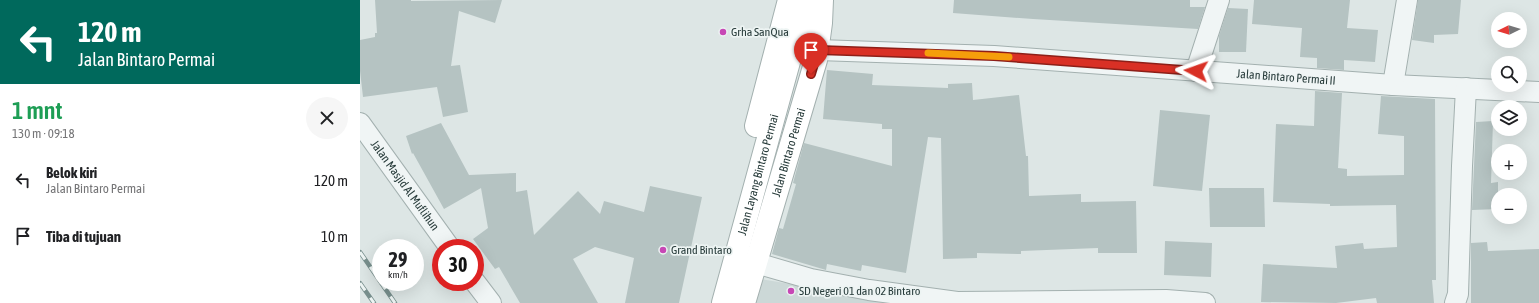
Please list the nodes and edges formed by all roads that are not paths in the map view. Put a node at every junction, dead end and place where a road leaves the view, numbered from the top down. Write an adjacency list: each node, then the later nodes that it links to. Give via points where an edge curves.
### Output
1 (788, 0): 16 (street)
2 (808, 0): 17 (street, Jalan Layang Bintaro Permai)
3 (822, 0): 6 (street, Jalan Bintaro Permai)
4 (1219, 0): 7 (street)
5 (1407, 0): 8 (street)
6 (818, 50): 7 (street, Jalan Bintaro Permai II, via 994,56); 13 (street, Jalan Bintaro Permai)
7 (1196, 71): 8 (street, Jalan Bintaro Permai II)
8 (1393, 85): 9 (street, Jalan Bintaro Permai II)
9 (1466, 88): 10 (street, Jalan Bintaro Permai II); 21 (street, via 1458,294)
10 (1539, 92)
11 (360, 123): 12 (street, Jalan Masjid Al Muflihun)
12 (444, 239)
13 (756, 262): 18 (street, Jalan Bintaro Permai); 19 (street, via 811,279)
14 (482, 291): 15 (street)
15 (491, 303)
16 (709, 303)
17 (723, 303)
18 (744, 303)
19 (957, 303): 20 (street, via 1158,300)
20 (1205, 303)
21 (1455, 303)

